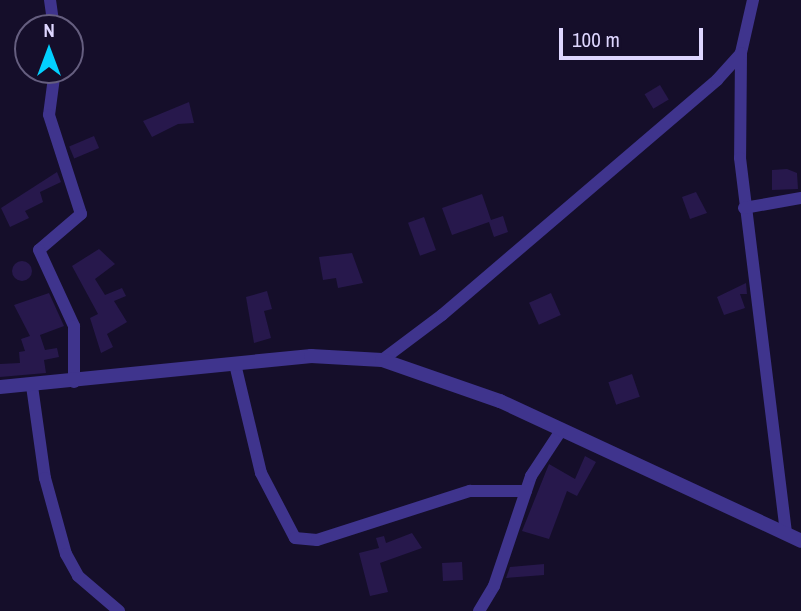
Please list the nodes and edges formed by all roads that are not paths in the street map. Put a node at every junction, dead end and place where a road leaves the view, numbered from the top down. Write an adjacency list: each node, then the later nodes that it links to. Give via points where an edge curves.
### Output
1 (753, 0): 2 (street)
2 (741, 53): 5 (street); 6 (street, via 717,80 442,315)
3 (53, 84): 8 (street, via 49,115 81,214 39,252 74,326)
4 (801, 198): 5 (street)
5 (744, 208): 13 (street, via 770,375)
6 (382, 360): 7 (street, via 311,356); 11 (street, via 434,374)
7 (234, 365): 8 (street); 12 (street, via 261,473 295,538 317,540 470,491)
8 (74, 382): 9 (street)
9 (32, 386): 10 (street); 15 (street, via 45,478 66,554 78,576)
10 (0, 387)
11 (562, 429): 12 (street); 13 (street)
12 (526, 491): 16 (street, via 494,586)
13 (786, 534): 14 (street)
14 (801, 541)
15 (120, 611)
16 (479, 611)

